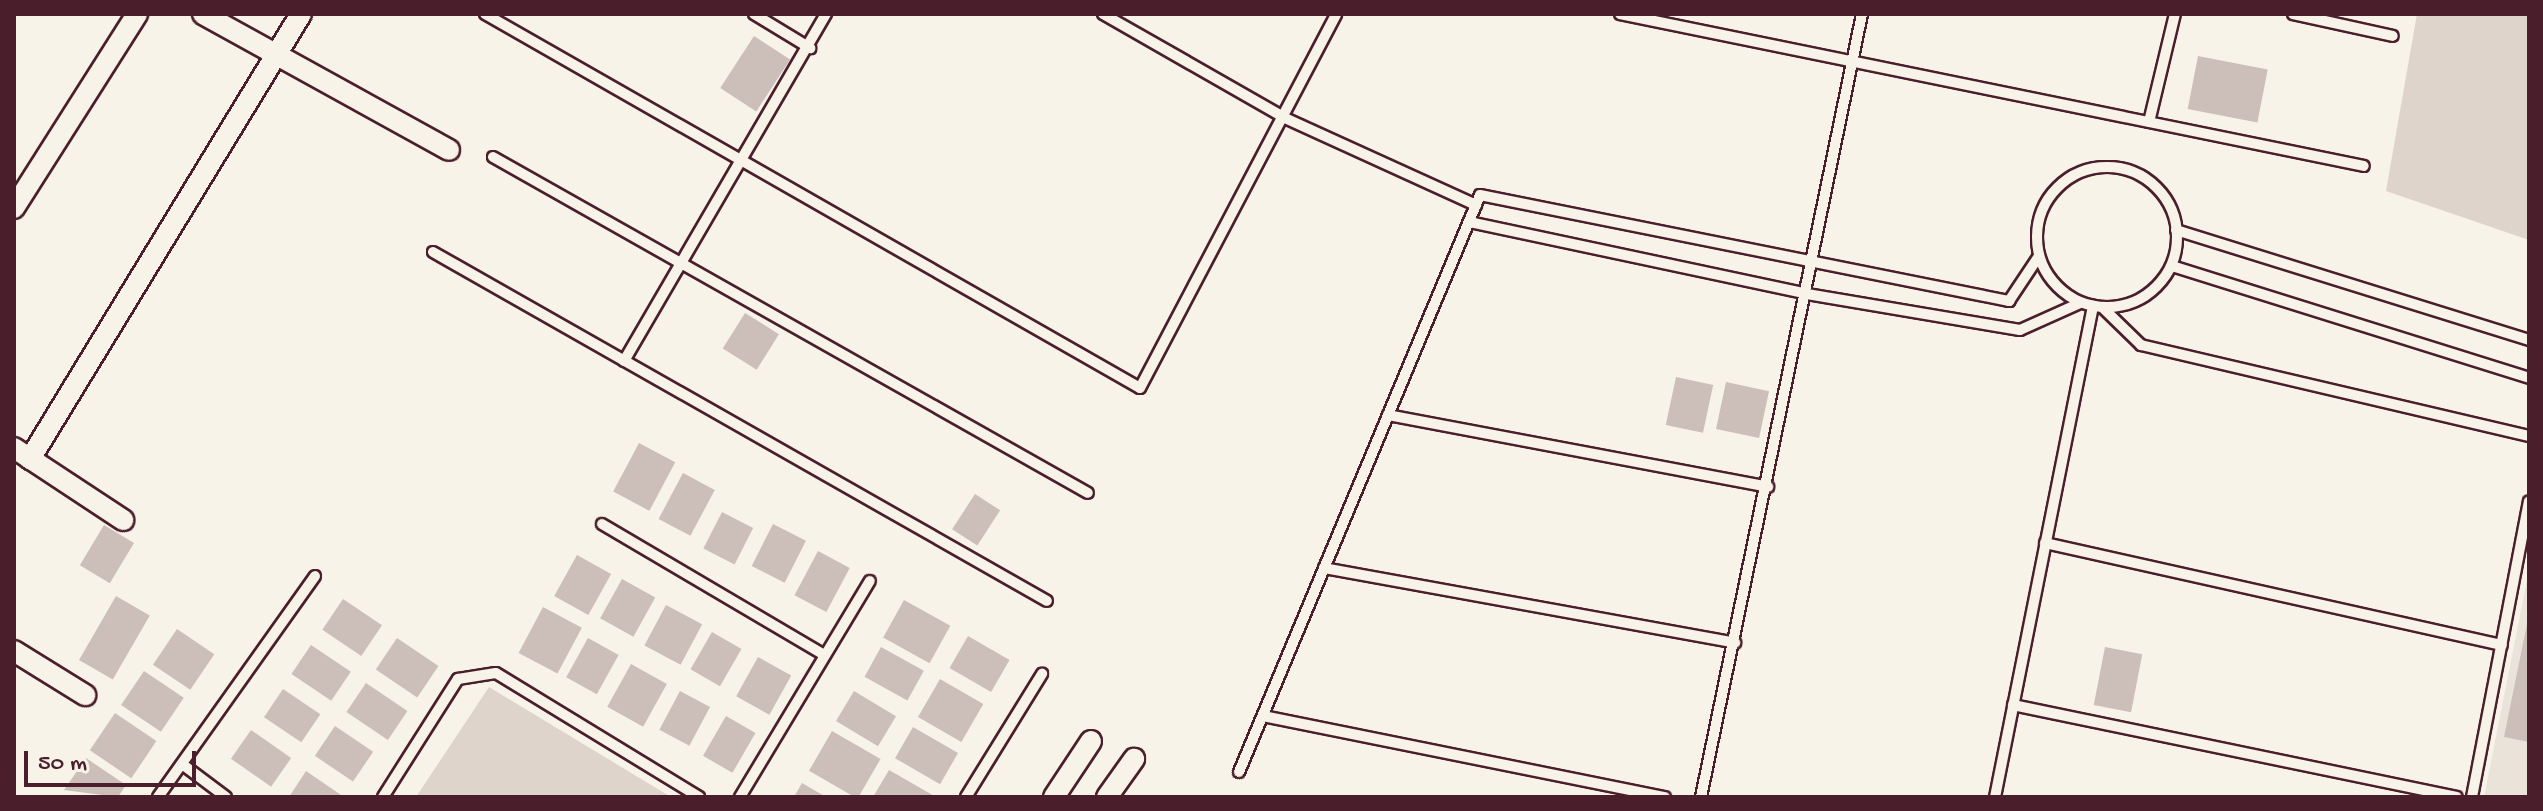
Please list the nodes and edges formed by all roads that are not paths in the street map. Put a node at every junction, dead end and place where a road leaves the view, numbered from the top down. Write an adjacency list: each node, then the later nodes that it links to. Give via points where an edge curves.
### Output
1 (137, 14): 24 (street)
2 (203, 14): 15 (street)
3 (301, 14): 15 (street)
4 (485, 14): 21 (lane)
5 (754, 14): 14 (lane)
6 (826, 14): 14 (lane)
7 (1103, 14): 17 (lane)
8 (1336, 14): 17 (lane)
9 (1620, 14): 16 (lane)
10 (1862, 14): 16 (lane)
11 (2175, 14): 18 (lane)
12 (2293, 14): 13 (lane)
13 (2393, 36)
14 (810, 48): 21 (lane)
15 (277, 55): 19 (street); 40 (street)
16 (1853, 62): 18 (lane); 30 (lane)
17 (1285, 118): 21 (lane, via 1140,388); 23 (lane)
18 (2149, 122): 22 (lane)
19 (449, 150)
20 (493, 157): 29 (lane)
21 (743, 162): 29 (lane)
22 (2364, 166)
23 (1476, 205): 25 (lane); 30 (lane, via 1480,195)
24 (14, 208)
25 (1469, 222): 32 (lane); 38 (lane)
26 (2176, 230): 28 (lane, via 2151,182 2105,166 2060,184 2043,208); 31 (lane); 35 (lane)
27 (433, 252): 36 (lane)
28 (2039, 256): 30 (lane, via 2009,301); 33 (lane, via 2059,290)
29 (682, 264): 36 (lane); 42 (lane)
30 (1813, 264): 32 (lane)
31 (2172, 266): 34 (lane, via 2158,287 2129,305); 37 (lane)
32 (1807, 294): 33 (lane, via 2020,330); 41 (lane)
33 (2080, 303): 34 (lane)
34 (2099, 308): 39 (lane, via 2141,345); 46 (lane)
35 (2529, 340)
36 (624, 361): 50 (lane)
37 (2529, 378)
38 (1388, 415): 41 (lane); 47 (lane)
39 (2529, 436)
40 (22, 453): 44 (street)
41 (1768, 487): 51 (lane)
42 (1088, 493)
43 (2529, 501): 52 (lane)
44 (123, 520)
45 (602, 524): 54 (lane)
46 (2045, 543): 52 (lane); 57 (lane)
47 (1324, 568): 51 (lane); 58 (lane)
48 (315, 576): 61 (lane)
49 (870, 581): 54 (lane)
50 (1047, 601)
51 (1735, 643): 72 (lane)
52 (2502, 645): 75 (lane)
53 (14, 651): 56 (street)
54 (824, 655): 67 (lane)
55 (1042, 674): 68 (lane)
56 (85, 695)
57 (2013, 705): 73 (lane); 74 (lane)
58 (1263, 716): 62 (lane); 71 (lane)
59 (1091, 741): 69 (street)
60 (1134, 759): 70 (street)
61 (182, 764): 63 (lane); 64 (lane)
62 (1239, 772)
63 (158, 797)
64 (226, 797)
65 (383, 797): 66 (lane, via 458,679 496,673)
66 (699, 797)
67 (740, 797)
68 (966, 797)
69 (1054, 797)
70 (1107, 797)
71 (1665, 797)
72 (1701, 797)
73 (1995, 797)
74 (2457, 797)
75 (2472, 797)

